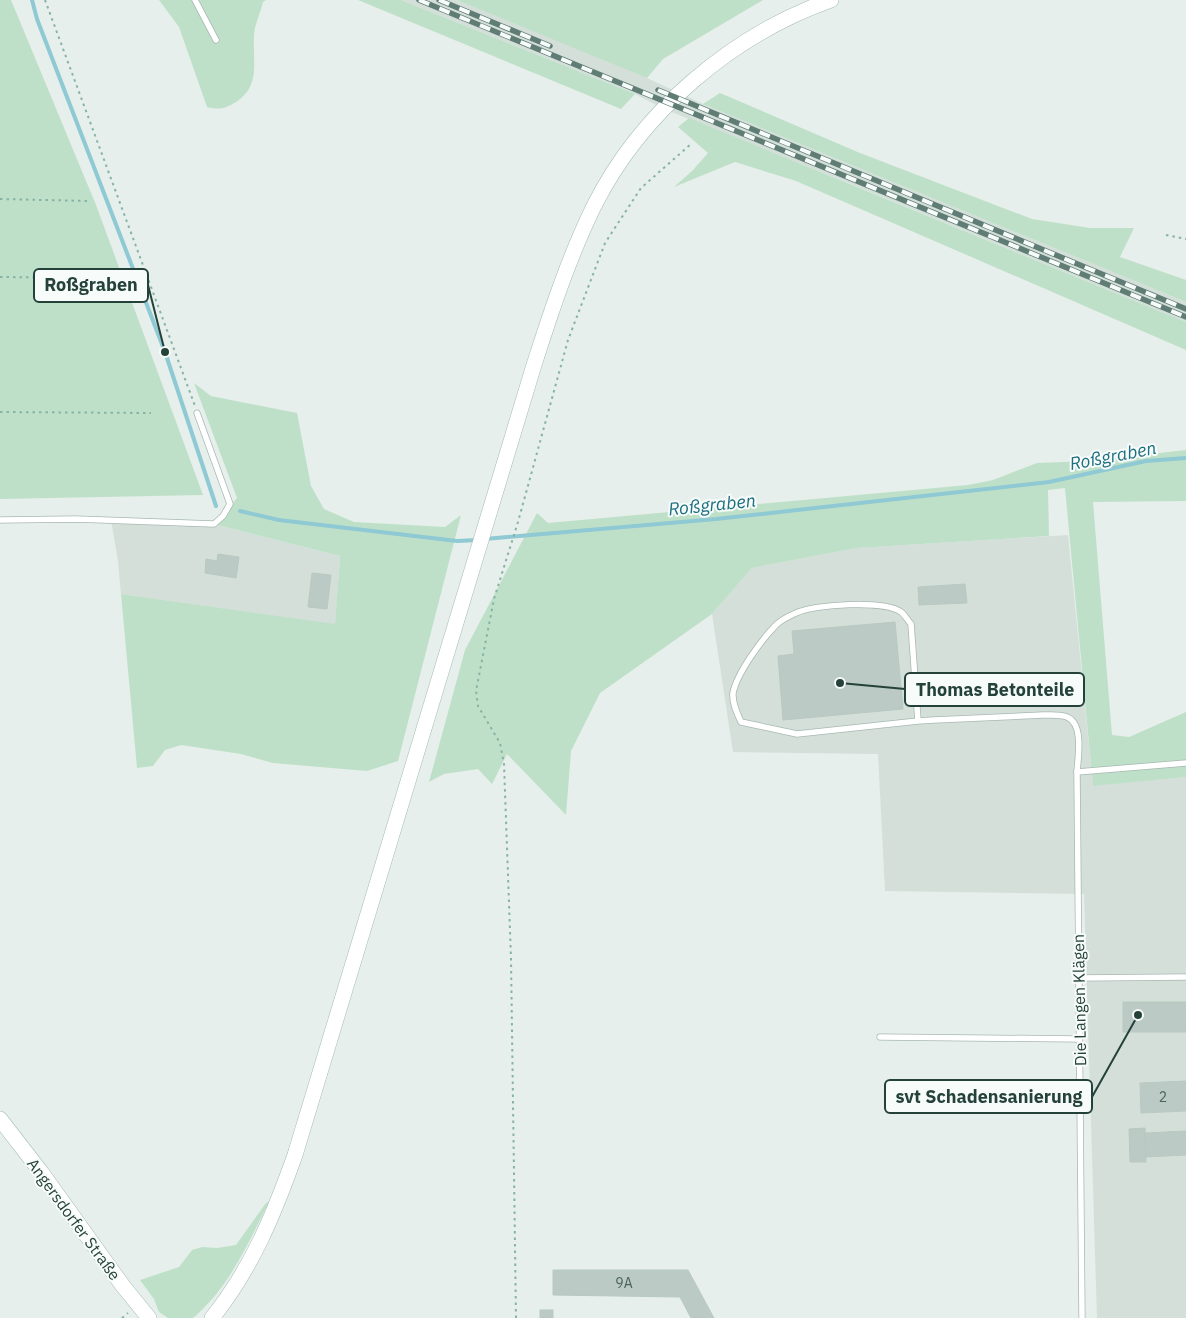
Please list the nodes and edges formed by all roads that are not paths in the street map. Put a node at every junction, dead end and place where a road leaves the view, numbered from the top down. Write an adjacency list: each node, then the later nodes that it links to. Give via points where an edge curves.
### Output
1 (195, 0): 3 (lane)
2 (831, 0): 15 (main road, via 744,43 684,90 638,139 595,206 551,314 295,1155 274,1213 253,1255)
3 (216, 40)
4 (198, 412): 5 (lane, via 230,504 214,524)
5 (0, 520)
6 (918, 721): 6 (lane, via 797,734 741,722 733,693 743,669 777,624 798,612 825,606 884,605 901,612 911,624); 8 (lane, Die Langen Klägen, via 1044,715 1069,717 1078,733)
7 (1186, 763): 8 (lane)
8 (1077, 772): 10 (lane, Die Langen Klägen)
9 (1186, 977): 10 (lane)
10 (1079, 978): 12 (lane, Die Langen Klägen)
11 (880, 1037): 12 (lane)
12 (1080, 1039): 16 (lane, Die Langen Klägen)
13 (0, 1119): 14 (main road, Angersdorfer Straße)
14 (149, 1318)
15 (212, 1318)
16 (1082, 1318)

